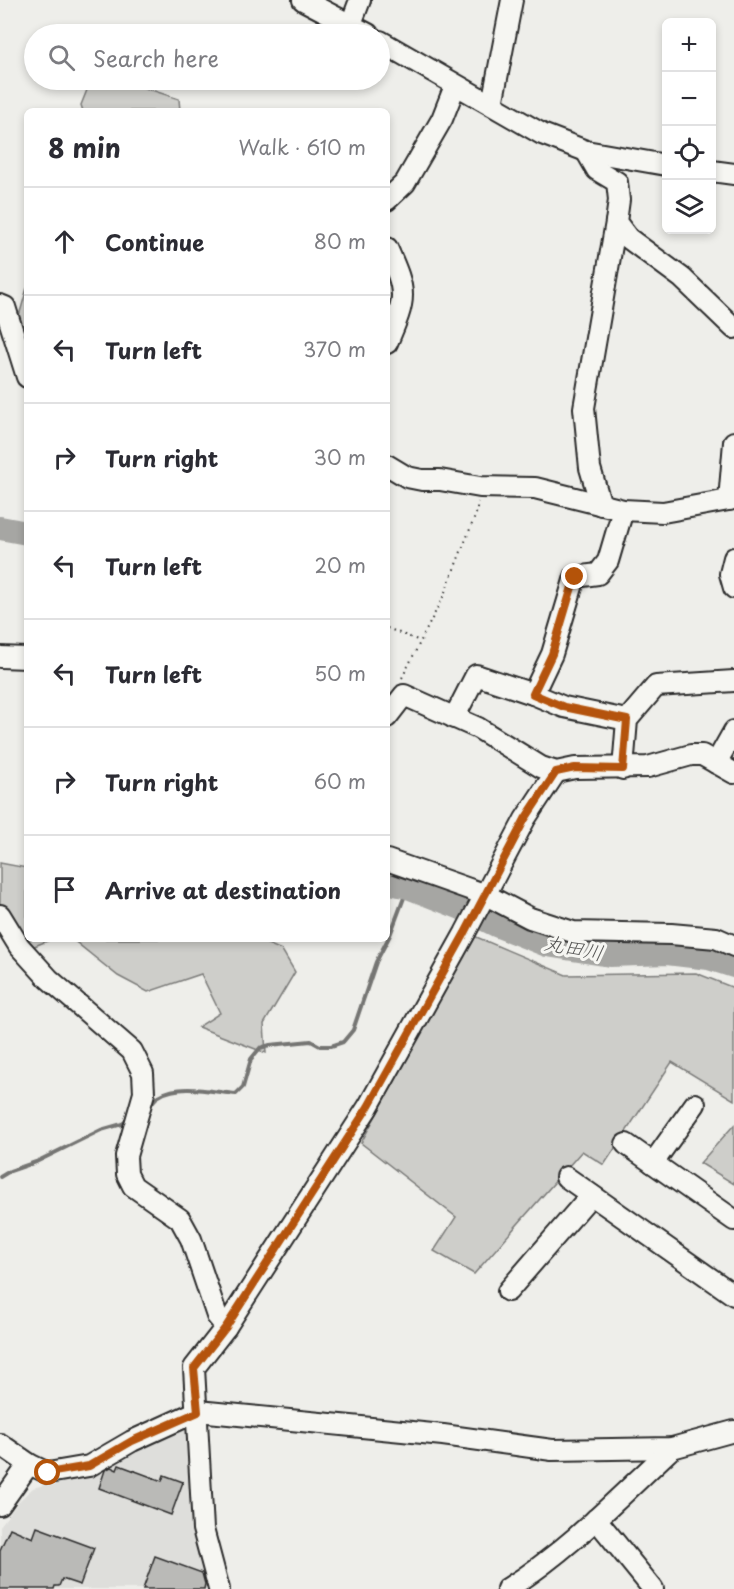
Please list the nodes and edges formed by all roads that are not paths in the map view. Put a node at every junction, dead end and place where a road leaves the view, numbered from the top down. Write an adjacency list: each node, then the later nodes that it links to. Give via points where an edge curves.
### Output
1 (303, 0): 4 (street)
2 (360, 0): 4 (street)
3 (512, 0): 7 (street)
4 (351, 24)
5 (390, 47): 6 (street)
6 (455, 86): 7 (street); 12 (street, via 442,119 405,183)
7 (492, 104): 8 (street, via 542,134)
8 (586, 151): 9 (street); 13 (street, via 597,170 616,182 620,200)
9 (662, 164)
10 (716, 172): 11 (street)
11 (734, 174)
12 (390, 197)
13 (616, 222): 16 (street, via 628,238 682,278); 22 (street, via 584,408 590,468)
14 (390, 255): 17 (street, via 402,282 403,303)
15 (0, 305): 18 (street, via 5,307)
16 (734, 328)
17 (390, 336)
18 (24, 366)
19 (734, 442): 21 (street)
20 (390, 467): 22 (street, via 422,480 535,488)
21 (731, 500): 23 (street, via 663,512)
22 (601, 505): 23 (street)
23 (623, 510): 29 (street, via 608,561 598,574 575,577 552,654)
24 (734, 558): 25 (street, via 730,574)
25 (734, 588)
26 (0, 657): 27 (street)
27 (24, 658)
28 (734, 681): 32 (street, via 656,686)
29 (533, 694): 31 (street, via 476,675); 32 (street, via 564,707)
30 (390, 713): 31 (street, via 404,695)
31 (454, 718): 36 (street)
32 (627, 720): 35 (street)
33 (734, 731): 34 (street)
34 (717, 763): 35 (street, via 702,755 691,755 648,767); 37 (street)
35 (623, 769): 36 (street, via 575,768)
36 (556, 772): 39 (street, via 525,819)
37 (734, 773)
38 (390, 861): 39 (street)
39 (486, 895): 41 (street, via 530,918 573,932 671,934 716,938); 50 (street, via 368,1107)
40 (0, 915): 50 (street, via 19,946 49,979 132,1051 143,1073 144,1093 126,1156 127,1174 133,1186 180,1219 191,1239 217,1316)
41 (734, 946)
42 (695, 1104): 44 (street)
43 (626, 1144): 44 (street)
44 (653, 1163): 47 (street)
45 (566, 1177): 46 (street)
46 (591, 1195): 48 (street); 49 (street)
47 (734, 1220)
48 (508, 1291)
49 (734, 1295)
50 (226, 1327): 51 (street, via 194,1368)
51 (198, 1412): 54 (street, via 443,1435 552,1450); 55 (street, via 132,1441 89,1466 48,1473); 58 (street, via 203,1529)
52 (734, 1431): 54 (street)
53 (0, 1444): 55 (street)
54 (672, 1448): 57 (street)
55 (29, 1464): 56 (street)
56 (0, 1505)
57 (596, 1519): 59 (street, via 533,1573); 60 (street)
58 (219, 1589)
59 (507, 1589)
60 (653, 1589)

